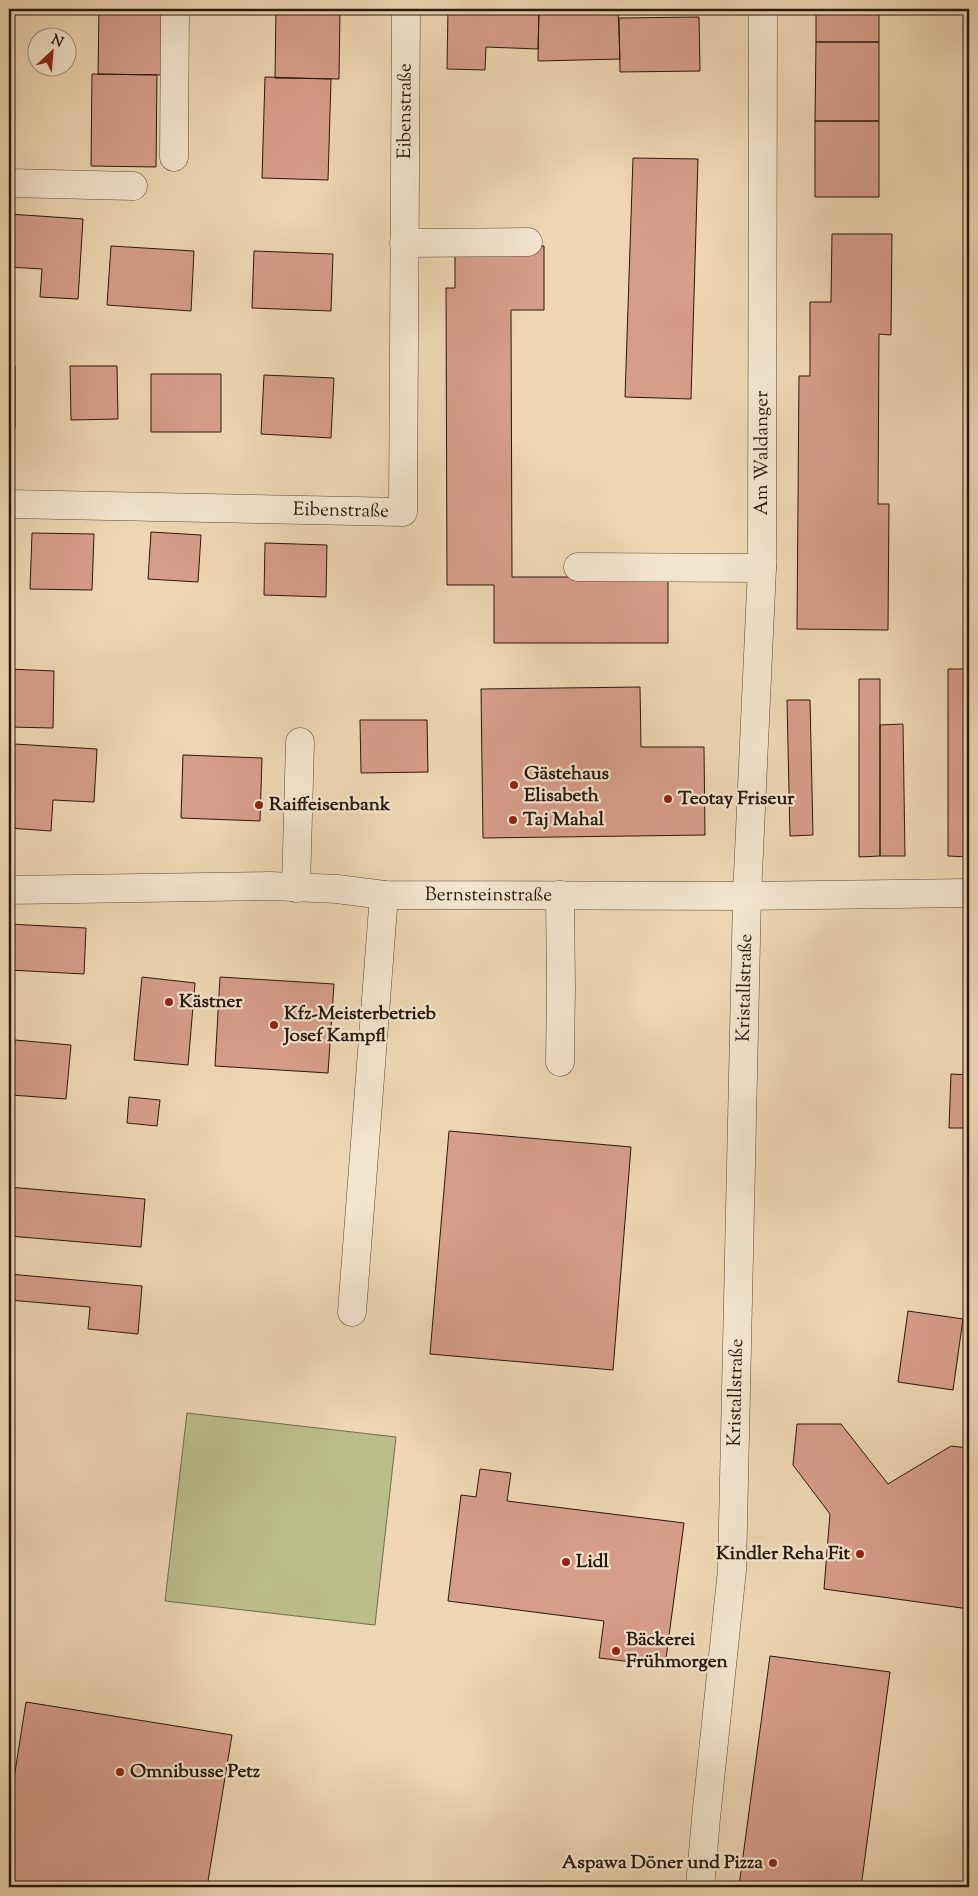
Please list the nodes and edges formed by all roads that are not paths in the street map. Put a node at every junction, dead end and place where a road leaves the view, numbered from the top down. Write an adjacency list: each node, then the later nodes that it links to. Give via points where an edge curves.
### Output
1 (175, 9): 4 (street)
2 (406, 9): 8 (street, Eibenstraße)
3 (763, 9): 11 (street, Am Waldanger)
4 (174, 157)
5 (9, 184): 6 (street)
6 (133, 186)
7 (528, 242): 8 (street)
8 (404, 243): 9 (street, Eibenstraße, via 403,512)
9 (9, 504)
10 (578, 567): 11 (street)
11 (762, 568): 18 (street, Am Waldanger)
12 (300, 742): 13 (street)
13 (296, 888): 14 (street, Bernsteinstraße); 16 (street, Bernsteinstraße)
14 (9, 890)
15 (969, 893): 18 (street, Bernsteinstraße)
16 (384, 894): 17 (street, Bernsteinstraße); 20 (street)
17 (560, 895): 18 (street, Bernsteinstraße); 19 (street)
18 (747, 896): 21 (street, Kristallstraße, via 732,1570)
19 (560, 1062)
20 (352, 1312)
21 (700, 1887)

